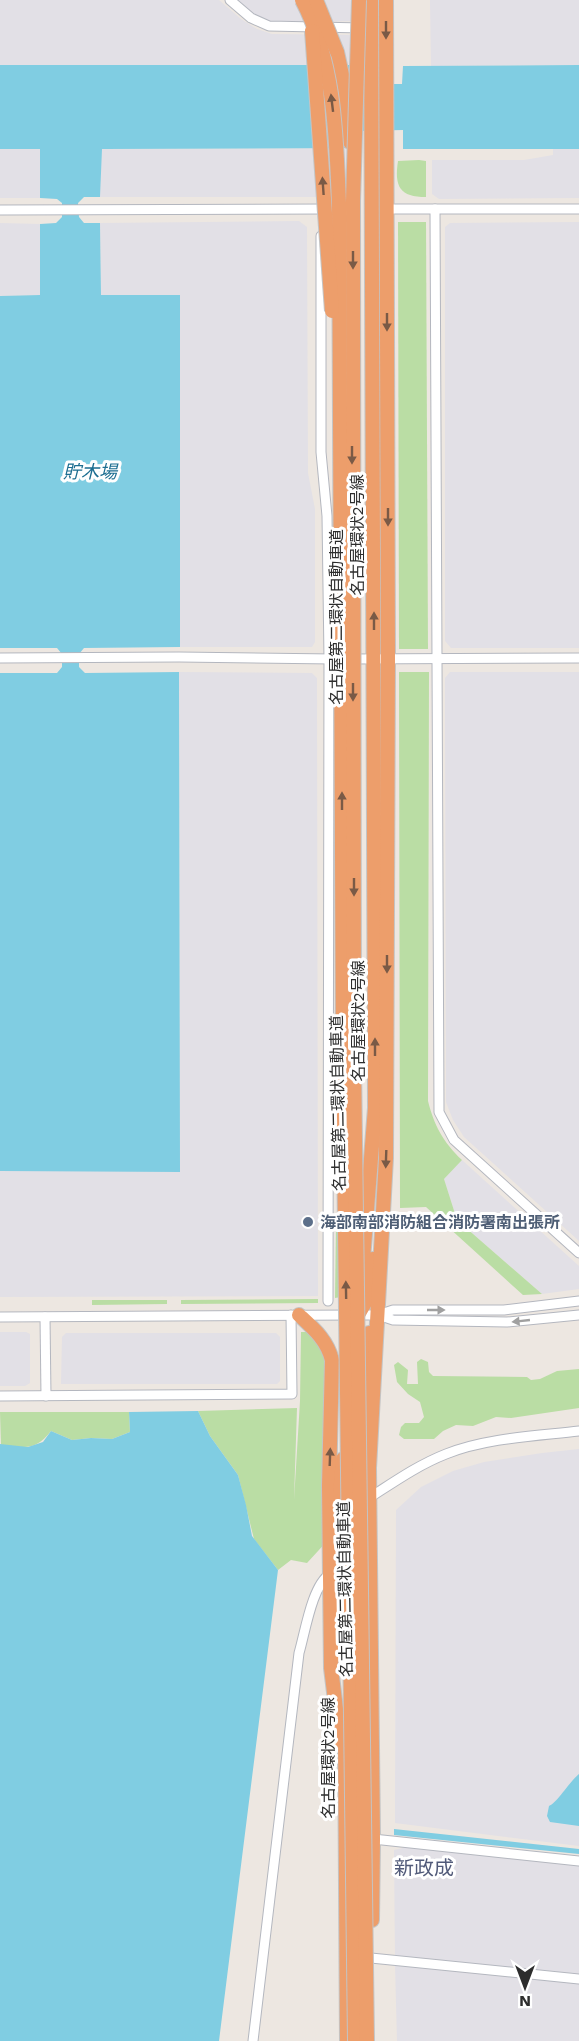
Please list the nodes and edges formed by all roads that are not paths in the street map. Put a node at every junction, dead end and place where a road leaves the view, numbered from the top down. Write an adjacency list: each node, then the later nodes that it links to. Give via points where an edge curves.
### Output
1 (230, 0): 8 (street, via 251,18 269,26)
2 (302, 0): 17 (highway, one-way to 2, bridge, via 336,137 322,49)
3 (311, 0): 17 (highway, one-way to 3, bridge)
4 (316, 0): 10 (highway, bridge, via 330,31 344,84)
5 (359, 0): 10 (highway, bridge)
6 (371, 0): 8 (highway, 名古屋環状2号線)
7 (386, 0): 9 (highway, 名古屋環状2号線, one-way to 9)
8 (371, 28): 9 (highway, 名古屋環状2号線)
9 (379, 59): 11 (highway, 名古屋環状2号線); 12 (highway, 名古屋環状2号線)
10 (353, 201): 42 (highway, 名古屋第二環状自動車道, one-way to 42, bridge)
11 (372, 208): 16 (street); 21 (highway, 名古屋環状2号線, one-way to 11)
12 (387, 209): 13 (street); 21 (highway, 名古屋環状2号線, one-way to 21)
13 (435, 209): 14 (street); 22 (street)
14 (579, 209)
15 (0, 210): 16 (street)
16 (321, 210): 20 (street, via 321,452 327,516)
17 (340, 391): 42 (highway, 名古屋第二環状自動車道, one-way to 17, bridge, via 343,1065)
18 (0, 658): 20 (street)
19 (579, 658): 22 (street)
20 (329, 659): 21 (street); 25 (street)
21 (381, 659): 22 (street); 23 (highway, 名古屋環状2号線, one-way to 23); 28 (highway, 名古屋環状2号線, one-way to 21, via 375,1121)
22 (438, 659): 24 (street, via 440,1112 454,1140)
23 (384, 1192): 28 (highway, via 376,1222 369,1289); 29 (highway, 名古屋環状2号線)
24 (579, 1253)
25 (328, 1301)
26 (579, 1301): 29 (street, one-way to 26, via 393,1311 504,1310)
27 (295, 1315): 28 (street); 32 (street); 34 (street, via 292,1394); 37 (highway, one-way to 27, via 332,1360 322,1337)
28 (358, 1315): 29 (street); 38 (highway, 名古屋環状2号線, via 340,1495)
29 (378, 1315): 30 (street, one-way to 29, via 507,1322 393,1320); 36 (highway, 名古屋環状2号線); 38 (highway, via 370,1328 366,1359 357,1491 356,1616)
30 (579, 1315)
31 (0, 1317): 32 (street)
32 (45, 1317): 34 (street)
33 (0, 1396): 34 (street)
34 (46, 1396)
35 (579, 1431): 36 (street, via 497,1441 448,1453 417,1467)
36 (369, 1498): 40 (highway, 名古屋環状2号線)
37 (330, 1574): 39 (highway, via 332,1679); 45 (street, via 316,1592 299,1653)
38 (344, 1682): 39 (highway, 名古屋環状2号線)
39 (345, 1766): 46 (highway, 名古屋環状2号線)
40 (373, 1839): 41 (street); 43 (highway, 名古屋環状2号線)
41 (579, 1862)
42 (359, 1905): 46 (highway, bridge); 47 (highway, 名古屋第二環状自動車道, bridge); 48 (highway, bridge)
43 (371, 1958): 44 (street); 48 (highway, 名古屋環状2号線)
44 (579, 1979)
45 (253, 2041)
46 (348, 2041)
47 (355, 2041)
48 (371, 2041)

